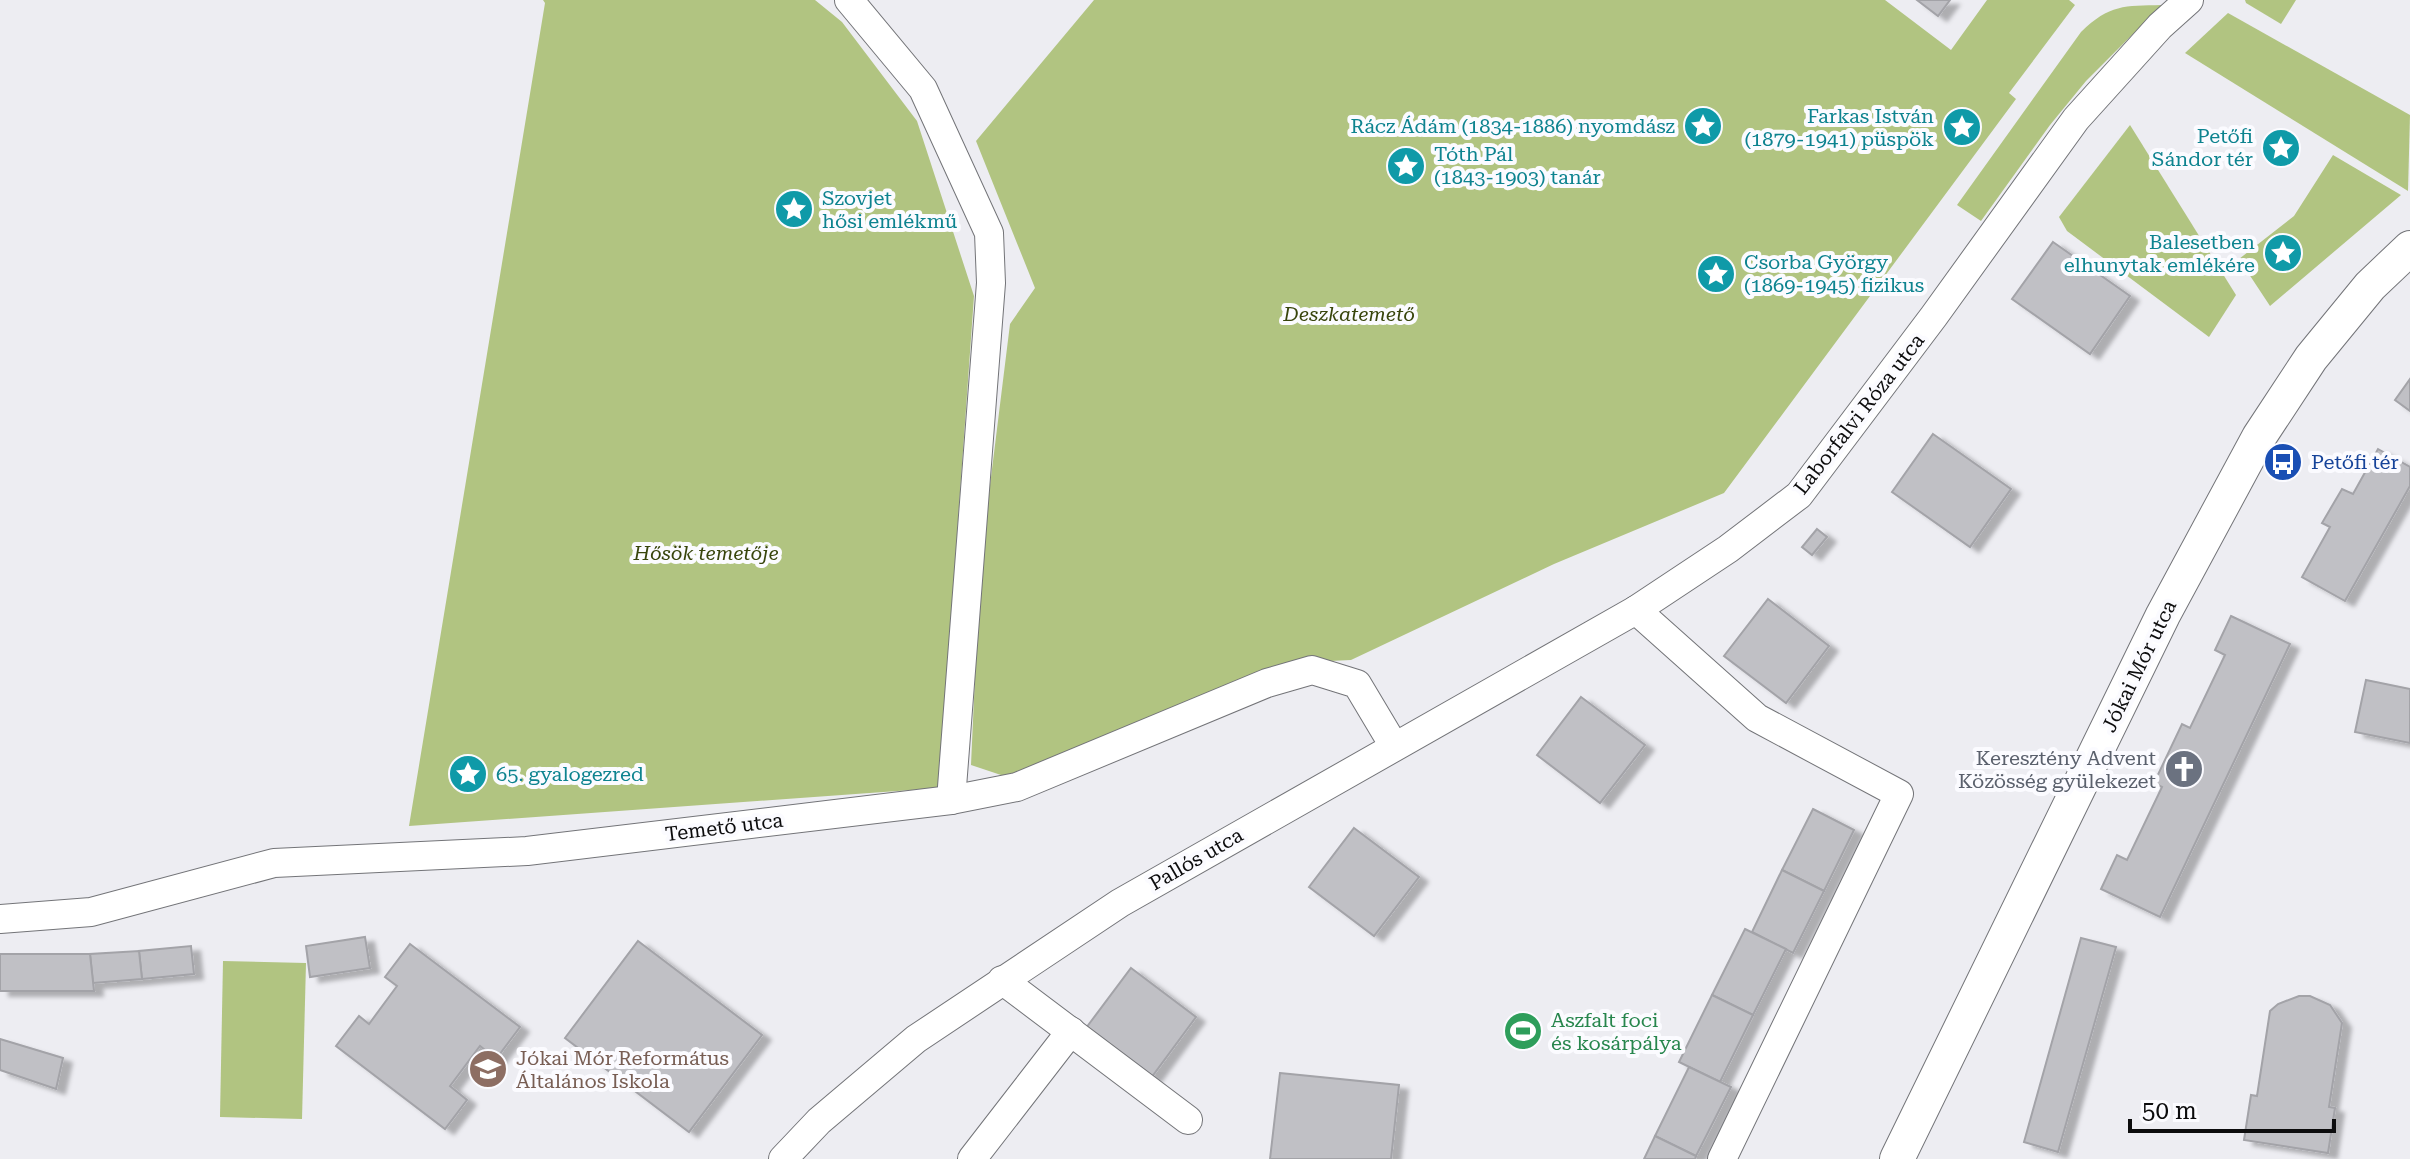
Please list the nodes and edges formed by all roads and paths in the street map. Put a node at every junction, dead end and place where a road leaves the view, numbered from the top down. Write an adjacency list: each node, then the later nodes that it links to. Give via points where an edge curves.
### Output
1 (849, 0): 6 (street, via 923,89 989,233 991,283)
2 (2189, 0): 4 (street, Laborfalvi Róza utca, via 2076,119 1799,495)
3 (2410, 248): 14 (street, Jókai Mór utca, via 2370,286 2311,358 2259,437 2163,615)
4 (1636, 610): 5 (street, Laborfalvi Róza utca); 13 (street, via 1757,718 1899,794)
5 (1394, 746): 6 (street, Temető utca, via 1357,684 1312,670 1267,683 1017,787); 8 (street, Pallós utca, via 1120,903)
6 (951, 800): 7 (street, Temető utca, via 527,851 274,863 91,912)
7 (0, 919)
8 (1002, 980): 9 (street); 11 (street, Pallós utca, via 916,1039 819,1121)
9 (1071, 1031): 10 (street); 12 (street)
10 (1188, 1120)
11 (783, 1159)
12 (972, 1159)
13 (1722, 1159)
14 (1897, 1159)

